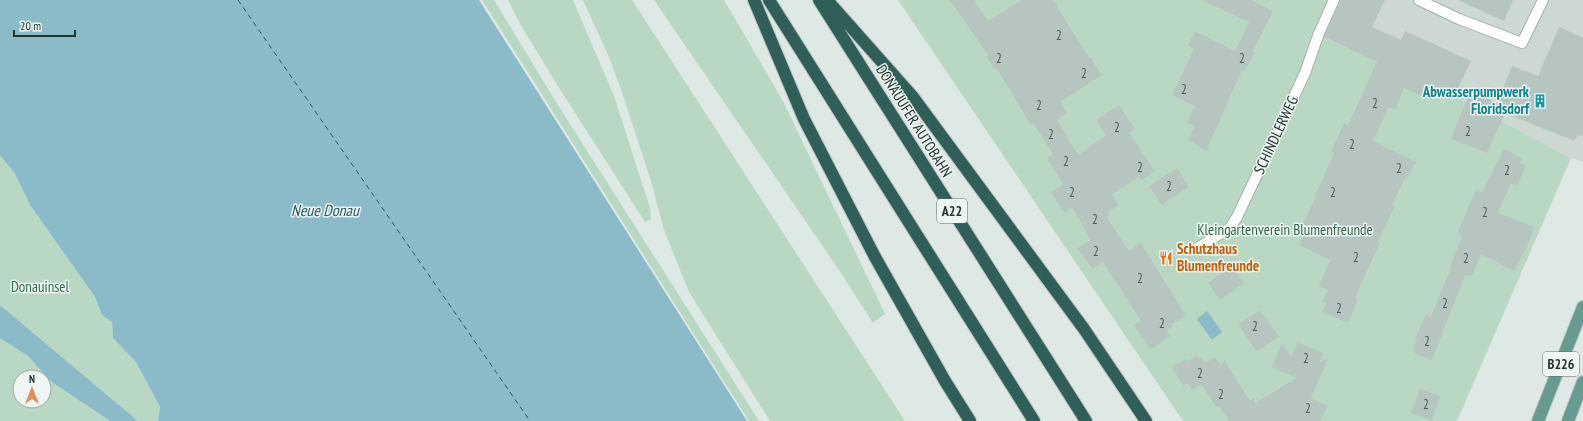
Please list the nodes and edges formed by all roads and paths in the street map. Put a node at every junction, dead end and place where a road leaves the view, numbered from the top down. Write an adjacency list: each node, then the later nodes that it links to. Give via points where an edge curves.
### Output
1 (754, 0): 11 (highway, via 804,119 875,257)
2 (769, 0): 12 (highway)
3 (819, 0): 13 (highway, DONAUUFER AUTOBAHN / A22)
4 (827, 0): 14 (highway, via 914,97 1084,329)
5 (1334, 0): 8 (lane, SCHINDLERWEG, via 1305,74 1237,217 1230,228)
6 (1419, 0): 7 (lane, via 1458,19 1522,43)
7 (1543, 0)
8 (1194, 250)
9 (1583, 307): 15 (main road, B226)
10 (1583, 382): 16 (main road, B226)
11 (970, 421)
12 (1034, 421)
13 (1086, 421)
14 (1146, 421)
15 (1538, 421)
16 (1568, 421)

